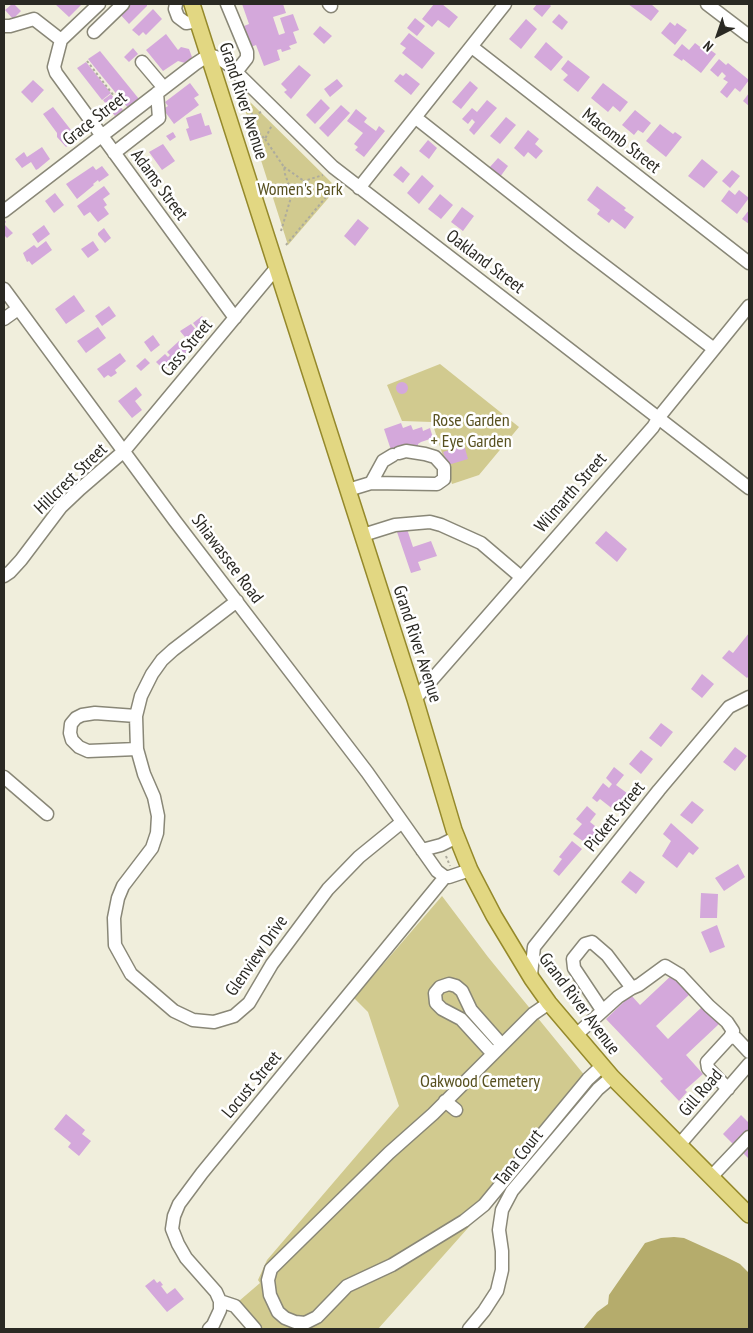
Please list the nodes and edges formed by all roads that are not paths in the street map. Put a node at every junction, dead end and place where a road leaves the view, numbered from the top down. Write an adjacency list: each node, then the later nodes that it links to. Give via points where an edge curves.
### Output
1 (99, 4): 12 (street)
2 (122, 4): 10 (street)
3 (176, 4): 8 (street, via 178,17 186,23)
4 (192, 4): 8 (main road, Grand River Avenue)
5 (506, 4): 13 (street)
6 (708, 4): 11 (street)
7 (231, 5): 16 (street, via 247,52 247,58)
8 (198, 21): 14 (main road, Grand River Avenue)
9 (4, 26): 12 (street, via 34,19)
10 (94, 32)
11 (749, 36)
12 (61, 40): 19 (street, Adams Street, via 54,67 56,73)
13 (472, 47): 18 (street); 23 (street, Macomb Street)
14 (209, 55): 16 (street, Oakland Street, via 219,58); 17 (street, Grace Street); 24 (main road, Grand River Avenue)
15 (142, 62): 17 (street)
16 (236, 72): 21 (street, Oakland Street, via 333,167)
17 (161, 90): 19 (street, Grace Street); 20 (street, via 159,118)
18 (416, 118): 21 (street); 30 (street)
19 (102, 136): 20 (street, Adams Street); 22 (street, Grace Street)
20 (114, 153): 28 (street, Adams Street)
21 (359, 188): 31 (street, Oakland Street)
22 (4, 212)
23 (749, 263)
24 (277, 267): 28 (street, Cass Street); 35 (main road, Grand River Avenue)
25 (4, 289): 27 (street, Shiawassee Road)
26 (749, 306): 30 (street, Wilmarth Street)
27 (18, 309): 29 (street); 32 (street, Shiawassee Road)
28 (235, 318): 32 (street, Cass Street)
29 (4, 319)
30 (714, 349): 31 (street, Wilmarth Street)
31 (659, 417): 34 (street, Oakland Street); 38 (street, Wilmarth Street)
32 (124, 451): 37 (street, Hillcrest Street, via 62,507 21,560); 39 (street, Shiawassee Road)
33 (371, 483): 33 (street, via 383,461 406,451 435,457 444,467 444,479 437,484); 35 (street)
34 (749, 488)
35 (348, 490): 36 (main road, Grand River Avenue)
36 (363, 535): 38 (street, via 395,525 440,524 481,543); 41 (main road, Grand River Avenue)
37 (4, 576)
38 (521, 577): 41 (street, Wilmarth Street)
39 (237, 601): 42 (street, Glenview Drive, via 162,660 141,696); 46 (street, Shiawassee Road)
40 (749, 698): 51 (street, Pickett Street, via 729,707 534,947)
41 (415, 699): 47 (main road, Grand River Avenue)
42 (136, 716): 43 (street, Glenview Drive); 43 (street, via 82,714 71,724 70,733 79,747 88,750)
43 (137, 749): 46 (street, Glenview Drive, via 154,797 157,833 152,848 118,898 114,918 115,945 131,974 174,1011 193,1020 214,1022 234,1016 249,1003 272,964 328,889 359,857)
44 (4, 777): 45 (street)
45 (47, 814)
46 (402, 822): 48 (street, Shiawassee Road)
47 (457, 838): 48 (street); 49 (main road, Grand River Avenue)
48 (422, 850): 50 (street, Shiawassee Road, via 437,871)
49 (470, 870): 50 (street, via 455,876); 51 (main road, Grand River Avenue)
50 (448, 872): 68 (street, Locust Street, via 179,1204 172,1229 178,1244)
51 (531, 975): 53 (main road, Grand River Avenue)
52 (632, 988): 54 (street); 54 (street, via 607,955 592,942 586,944 573,959 574,968); 56 (street, via 668,966 727,1022 733,1031)
53 (549, 1002): 55 (main road, Grand River Avenue); 57 (street)
54 (602, 1010): 55 (street)
55 (576, 1035): 60 (main road, Grand River Avenue)
56 (730, 1037): 58 (street, via 736,1038); 61 (street, via 707,1062 708,1068)
57 (498, 1049): 57 (street, via 436,1003 435,994 440,987 449,984 462,991); 62 (street)
58 (749, 1052)
59 (749, 1064): 61 (street, Gill Road)
60 (607, 1072): 62 (street, via 588,1079 484,1205 392,1265 347,1286 318,1317 305,1323 285,1318 278,1312 270,1295 268,1280 271,1269); 65 (main road, Grand River Avenue); 71 (street, Tana Court, via 598,1090 512,1190 502,1210 499,1230 502,1270 497,1291)
61 (728, 1089): 65 (street, Gill Road)
62 (445, 1101): 63 (street)
63 (456, 1110)
64 (749, 1137): 66 (street)
65 (678, 1145): 66 (main road, Grand River Avenue)
66 (711, 1177): 67 (main road, Grand River Avenue)
67 (749, 1215)
68 (220, 1301): 69 (street, via 220,1310); 70 (street, via 235,1306)
69 (208, 1329)
70 (255, 1329)
71 (469, 1329)

